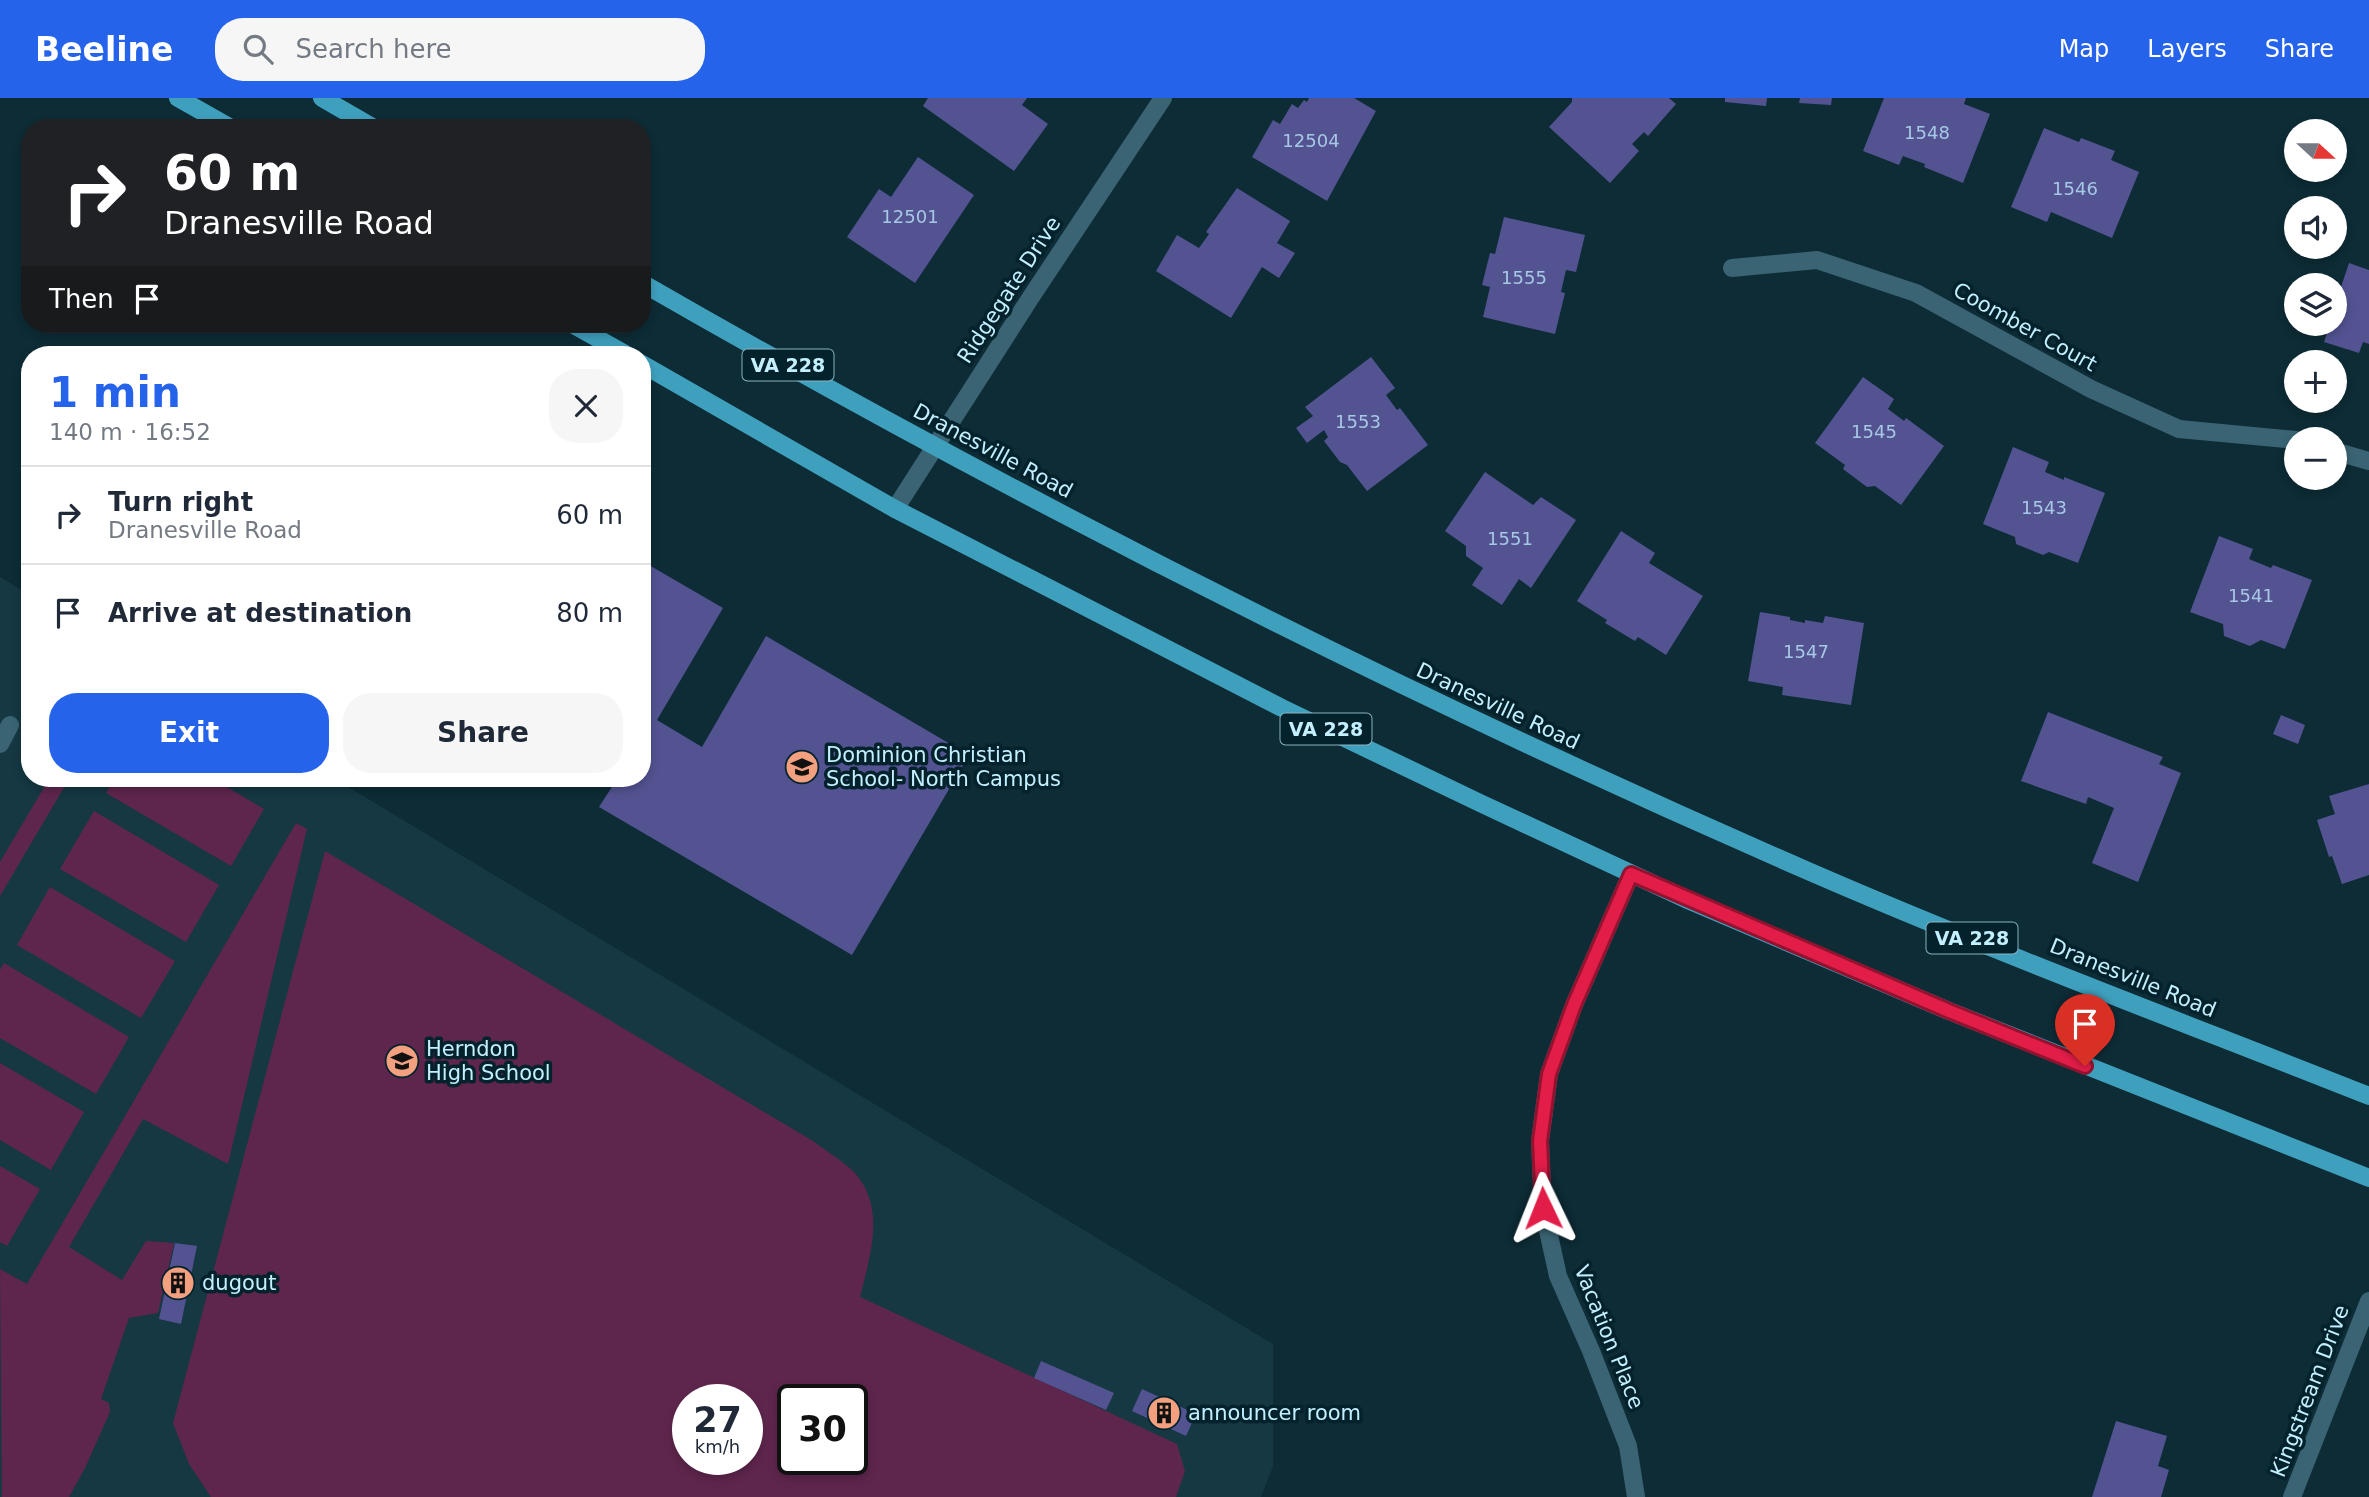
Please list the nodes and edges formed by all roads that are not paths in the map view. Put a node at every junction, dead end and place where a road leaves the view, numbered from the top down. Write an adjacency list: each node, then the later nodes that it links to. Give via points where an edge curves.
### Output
1 (178, 98): 4 (main road)
2 (322, 98): 5 (main road)
3 (1163, 98): 12 (street, Ridgegate Drive)
4 (215, 119)
5 (358, 119)
6 (1732, 268): 11 (street, Coomber Court, via 1817,260 1916,293 2091,389 2179,429)
7 (651, 288): 12 (main road, Dranesville Road / VA 228)
8 (588, 333): 9 (main road)
9 (611, 346)
10 (651, 369): 15 (main road, VA 228)
11 (2284, 439)
12 (934, 446): 15 (street, Ridgegate Drive); 19 (main road, Dranesville Road / VA 228, via 1196,584 1544,753 1841,885)
13 (2347, 455): 14 (street)
14 (2369, 461)
15 (895, 509): 18 (main road, VA 228, via 1282,708)
16 (10, 725): 17 (street)
17 (0, 744)
18 (1631, 874): 20 (main road, VA 228, via 1949,1011); 22 (street, Vacation Place, via 1549,1074 1540,1141 1543,1208 1558,1276 1628,1447)
19 (2369, 1096)
20 (2369, 1178)
21 (2369, 1301): 23 (street, Kingstream Drive)
22 (1636, 1497)
23 (2292, 1497)

